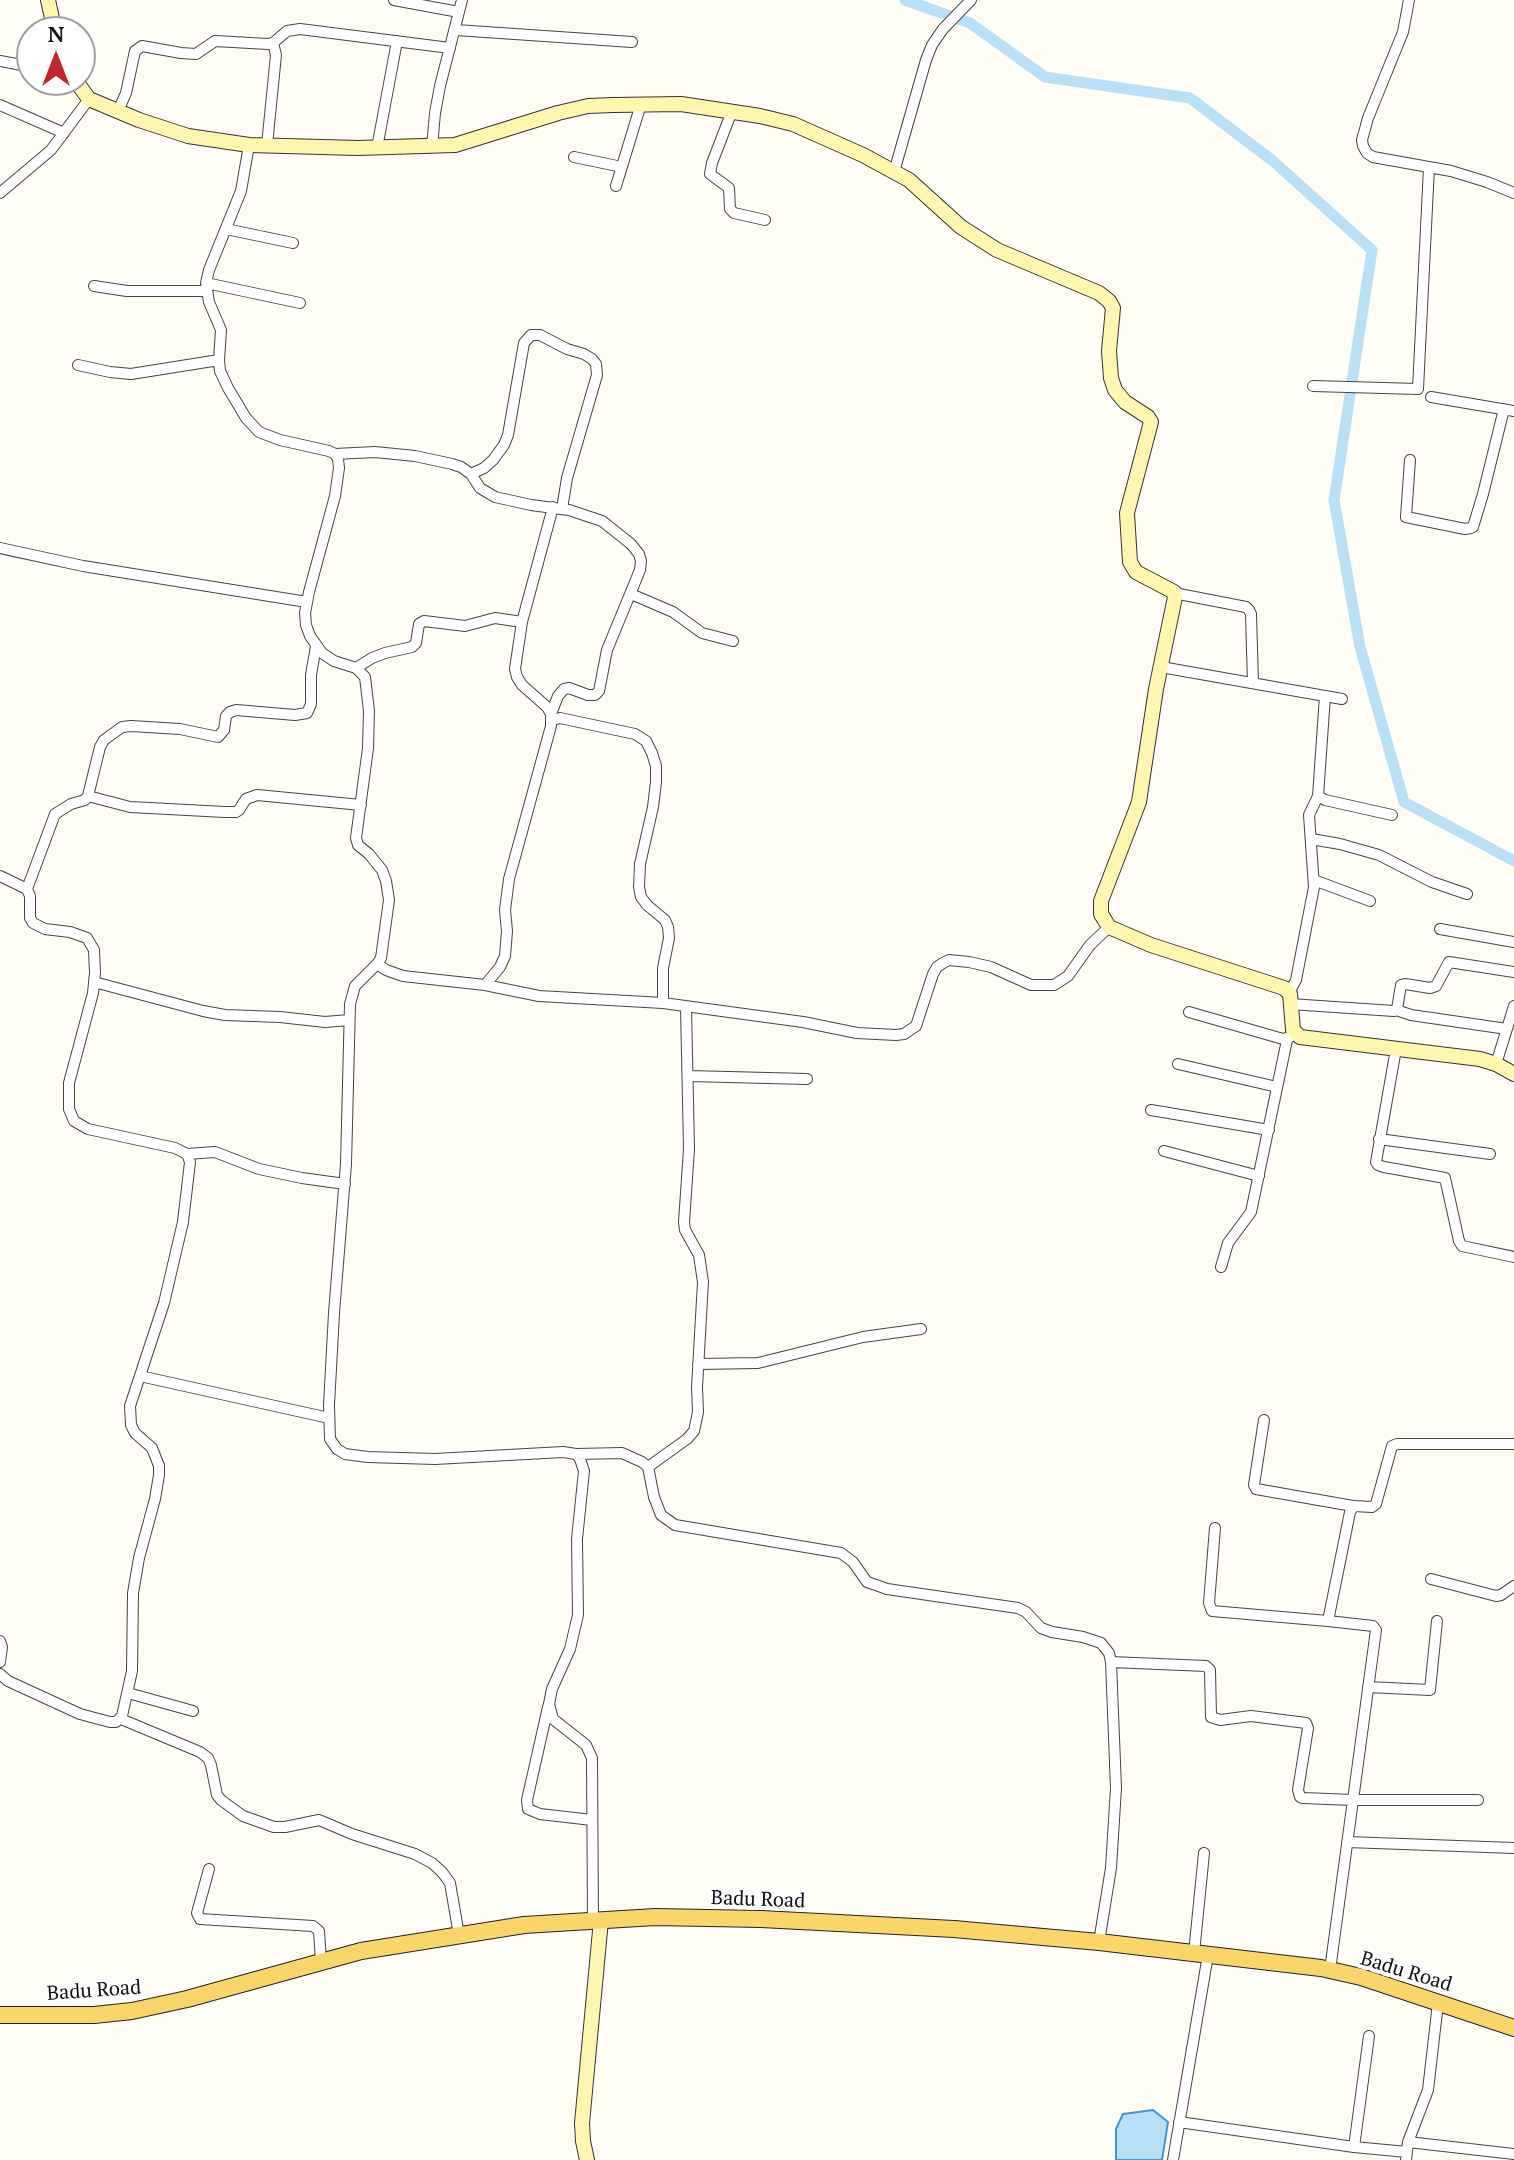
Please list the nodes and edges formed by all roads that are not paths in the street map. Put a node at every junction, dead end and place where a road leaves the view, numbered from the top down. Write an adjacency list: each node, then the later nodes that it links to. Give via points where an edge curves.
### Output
1 (394, 0): 5 (street)
2 (462, 0): 5 (street)
3 (1409, 0): 24 (street, via 1403,32 1362,140 1373,157)
4 (967, 3): 25 (street, via 932,45)
5 (459, 12): 6 (street)
6 (456, 30): 8 (street); 10 (street)
7 (397, 41): 9 (street, via 300,29 287,31); 10 (street); 21 (street)
8 (632, 42)
9 (273, 43): 15 (street, via 220,40 189,55 137,48); 19 (street)
10 (450, 48): 20 (street)
11 (87, 96): 12 (street)
12 (89, 99): 15 (street); 17 (street)
13 (641, 104): 16 (street); 20 (street, via 588,106 465,143); 23 (street)
14 (0, 105): 17 (street)
15 (118, 111): 18 (street, via 188,136)
16 (732, 111): 25 (street, via 793,124); 29 (street, via 710,174 729,188 734,213)
17 (64, 133): 27 (street)
18 (249, 145): 19 (street); 30 (street, via 241,191)
19 (267, 145): 21 (street)
20 (432, 147): 21 (street)
21 (377, 148)
22 (574, 157): 23 (street)
23 (622, 167): 26 (street)
24 (1429, 167): 28 (street); 37 (street, via 1418,389)
25 (894, 172): 45 (street, via 997,250 1109,301 1115,390 1151,422 1127,513 1130,562 1136,572)
26 (616, 186)
27 (0, 193)
28 (1514, 193)
29 (765, 220)
30 (226, 229): 31 (street); 33 (street)
31 (293, 243)
32 (94, 286): 33 (street, via 127,291)
33 (206, 287): 34 (street); 35 (street, via 221,330)
34 (300, 303)
35 (219, 360): 36 (street, via 131,374); 40 (street, via 228,388 259,432)
36 (78, 365)
37 (1313, 386)
38 (1431, 397): 39 (street)
39 (1509, 410): 41 (street, via 1473,527 1406,517)
40 (335, 454): 42 (street, via 415,456); 47 (street, via 335,496)
41 (1410, 460)
42 (471, 474): 43 (street, via 495,497); 43 (street, via 484,468 504,445 524,343 531,335 540,335 596,364)
43 (557, 508): 46 (street, via 602,521 631,544 641,561); 48 (street)
44 (0, 548): 47 (street)
45 (1174, 593): 51 (street); 53 (street, via 1249,610)
46 (631, 594): 49 (street, via 673,612 702,633); 56 (street, via 607,650 599,691 588,695 564,689)
47 (307, 602): 50 (street, via 306,625)
48 (522, 622): 52 (street, via 495,618 465,626 424,621 412,647); 56 (street, via 517,677)
49 (733, 641)
50 (316, 646): 52 (street, via 334,661); 57 (street, via 307,713 236,710 226,716 218,737 180,729 122,727 100,747)
51 (1161, 667): 53 (street); 67 (street, via 1139,802 1101,901)
52 (356, 668): 59 (street, via 365,677 369,711)
53 (1253, 683): 54 (street)
54 (1325, 696): 55 (street); 58 (street)
55 (1342, 699)
56 (551, 717): 73 (street, via 509,879 505,956); 75 (street, via 635,734 652,753 656,782 639,887 641,897 668,927)
57 (88, 796): 59 (street, via 119,806 225,812 236,812 257,795); 64 (street, via 55,814)
58 (1318, 796): 60 (street); 61 (street, via 1309,811)
59 (361, 805): 70 (street, via 358,845 382,870 389,900)
60 (1392, 815)
61 (1311, 839): 63 (street); 65 (street, via 1379,855)
62 (0, 876): 64 (street)
63 (1314, 880): 66 (street); 74 (street)
64 (27, 889): 72 (street, via 33,923 80,934 92,943)
65 (1467, 894)
66 (1370, 901)
67 (1109, 927): 74 (street, via 1284,988); 77 (street, via 1054,985 1031,985 969,962 943,963 933,974 916,1026 904,1034 879,1036)
68 (1440, 929): 69 (street)
69 (1514, 942)
70 (377, 964): 73 (street, via 403,976); 80 (street, via 351,994)
71 (1514, 972): 78 (street, via 1451,961 1436,986 1401,985)
72 (94, 982): 80 (street, via 225,1015); 94 (street, via 69,1083 71,1117 88,1129)
73 (485, 985): 75 (street, via 539,996)
74 (1290, 998): 78 (street); 82 (street)
75 (663, 1003): 77 (street)
76 (1514, 1006): 81 (street)
77 (686, 1007): 87 (street)
78 (1396, 1010): 81 (street)
79 (1189, 1012): 82 (street)
80 (349, 1020): 97 (street)
81 (1507, 1029): 85 (street)
82 (1291, 1036): 83 (street); 89 (street)
83 (1396, 1049): 85 (street); 92 (street)
84 (1178, 1064): 89 (street)
85 (1496, 1064): 86 (street)
86 (1514, 1074)
87 (689, 1076): 88 (street); 101 (street, via 684,1222 702,1267)
88 (807, 1079)
89 (1277, 1087): 91 (street)
90 (1151, 1110): 91 (street)
91 (1269, 1130): 96 (street)
92 (1379, 1139): 95 (street); 98 (street, via 1378,1165 1445,1178 1462,1246)
93 (1164, 1151): 96 (street)
94 (187, 1154): 97 (street, via 215,1152 259,1169); 102 (street, via 183,1222)
95 (1490, 1154)
96 (1259, 1176): 99 (street, via 1251,1212 1229,1241)
97 (345, 1184): 103 (street)
98 (1514, 1257)
99 (1221, 1267)
100 (921, 1329): 101 (street, via 863,1337 758,1363)
101 (698, 1364): 107 (street, via 694,1431)
102 (140, 1376): 103 (street); 119 (street, via 130,1406 131,1425 152,1448 159,1475 133,1593)
103 (329, 1418): 106 (street, via 330,1439 345,1454 435,1459)
104 (1264, 1420): 108 (street, via 1256,1489)
105 (1514, 1444): 108 (street, via 1395,1444 1376,1504)
106 (576, 1454): 107 (street, via 622,1453); 120 (street, via 584,1471 577,1539 578,1615)
107 (648, 1467): 116 (street, via 657,1508 675,1525 841,1553 867,1582 887,1589 1018,1608 1041,1628 1101,1643)
108 (1353, 1506): 112 (street)
109 (1215, 1528): 112 (street, via 1212,1611)
110 (1431, 1579): 111 (street, via 1496,1596)
111 (1514, 1586)
112 (1328, 1621): 118 (street, via 1376,1630)
113 (1437, 1621): 118 (street, via 1430,1690)
114 (0, 1641): 115 (street)
115 (0, 1662)
116 (1111, 1662): 123 (street, via 1206,1666 1211,1717 1306,1723 1300,1797); 132 (street, via 1115,1819)
117 (0, 1674): 122 (street, via 80,1714 110,1722)
118 (1368, 1687): 123 (street)
119 (128, 1693): 121 (street); 122 (street)
120 (549, 1704): 125 (street, via 553,1719 586,1745 592,1758); 125 (street, via 527,1805 540,1814)
121 (193, 1711)
122 (121, 1719): 131 (street, via 208,1758 217,1795 243,1816 274,1827 319,1820 432,1863 450,1883)
123 (1353, 1800): 124 (street); 126 (street)
124 (1478, 1800)
125 (592, 1820): 130 (street)
126 (1347, 1842): 127 (street); 135 (street)
127 (1514, 1848)
128 (1204, 1853): 133 (street)
129 (209, 1869): 134 (street, via 197,1913 200,1919 313,1926 319,1931)
130 (597, 1920): 131 (main road, Badu Road); 132 (main road, Badu Road, via 776,1920); 144 (street, via 582,2123)
131 (459, 1935): 134 (main road, Badu Road)
132 (1099, 1942): 133 (main road, Badu Road)
133 (1201, 1954): 135 (main road, Badu Road); 140 (street)
134 (321, 1961): 137 (main road, Badu Road, via 146,2009)
135 (1330, 1970): 136 (main road, Badu Road)
136 (1438, 2003): 138 (main road, Badu Road); 142 (street, via 1428,2090)
137 (0, 2015)
138 (1514, 2028)
139 (1369, 2036): 141 (street)
140 (1179, 2122): 141 (street); 145 (street)
141 (1354, 2147): 142 (street)
142 (1407, 2151): 143 (street)
143 (1514, 2154)
144 (587, 2160)
145 (1173, 2160)

